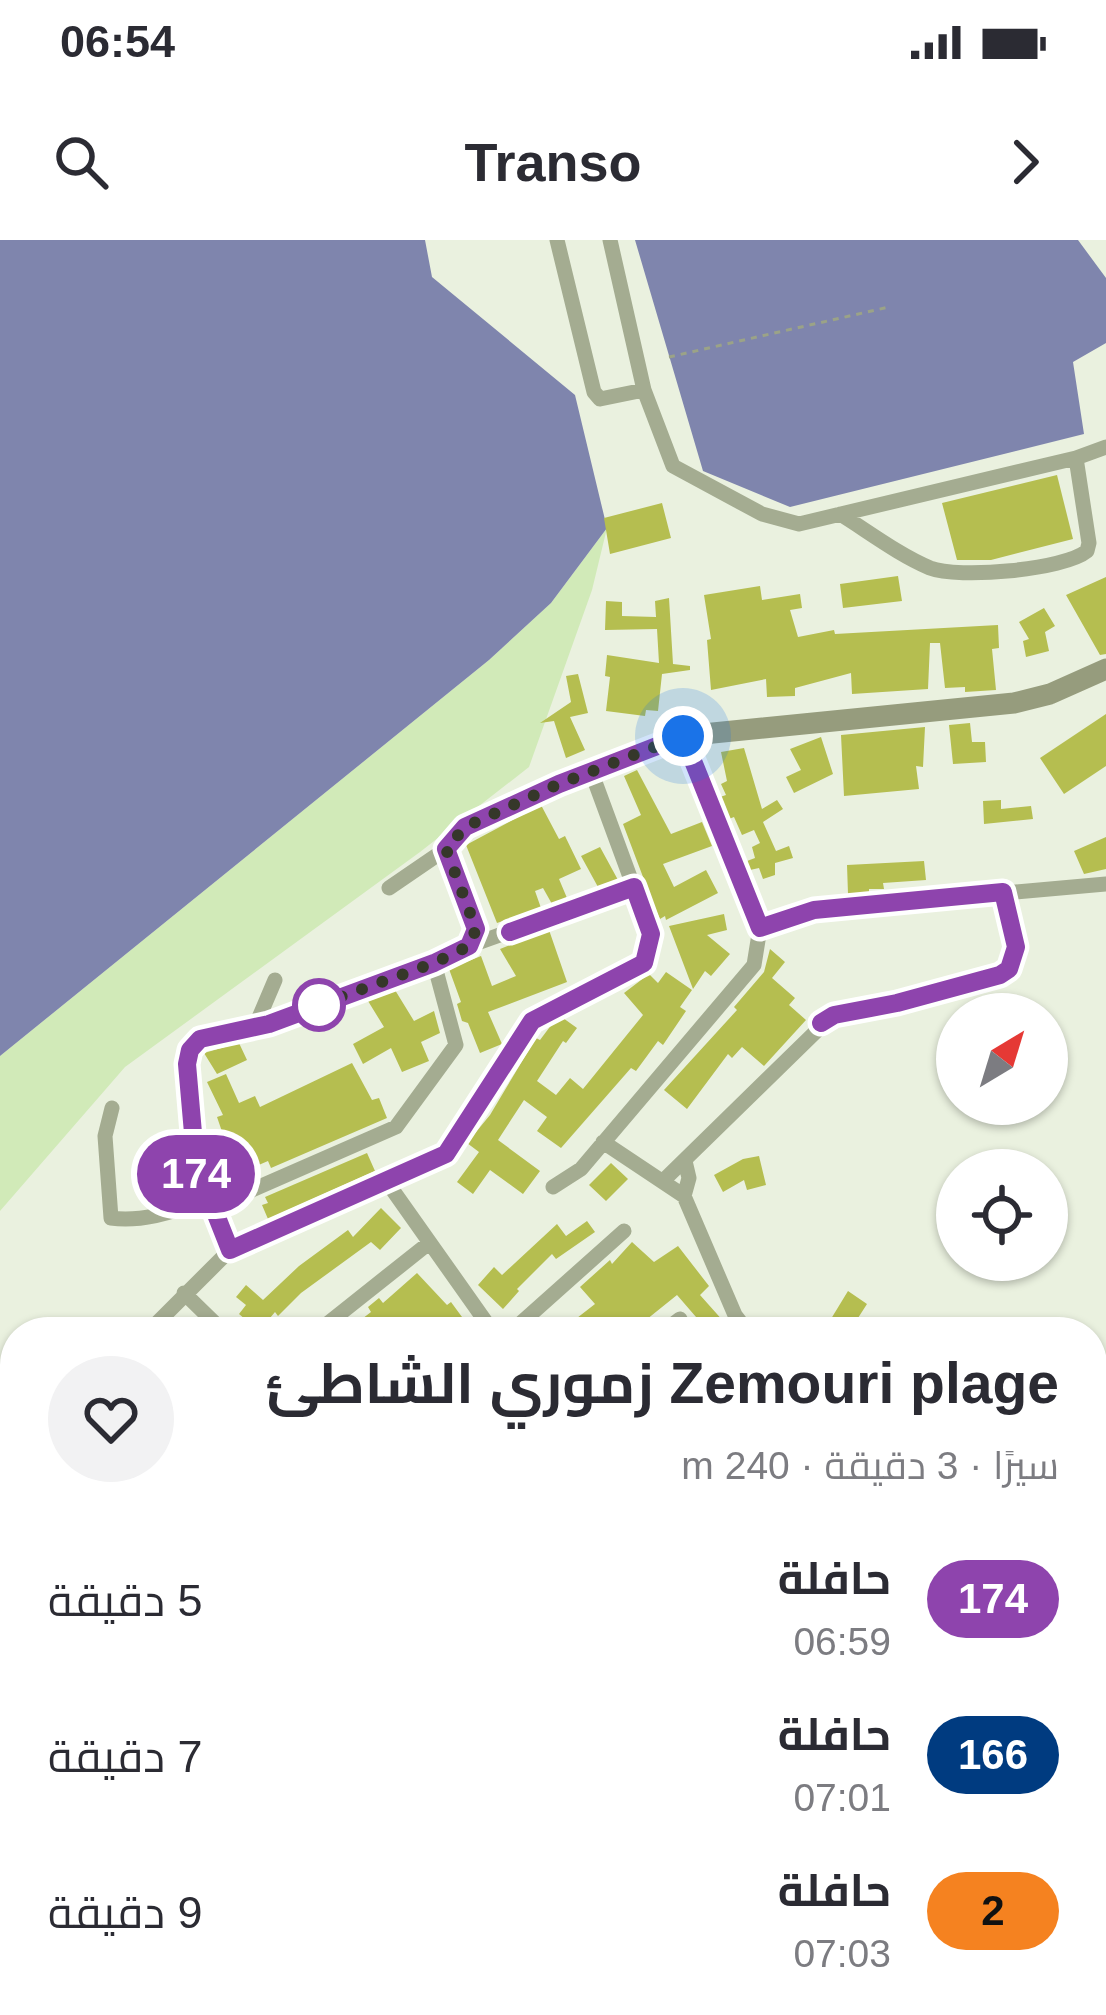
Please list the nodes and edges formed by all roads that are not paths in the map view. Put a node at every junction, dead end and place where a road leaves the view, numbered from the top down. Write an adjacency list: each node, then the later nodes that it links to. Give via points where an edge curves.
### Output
1 (557, 240): 3 (street, via 594,392 600,399)
2 (610, 240): 3 (street)
3 (644, 390): 6 (street, via 673,466 762,514 799,524)
4 (1106, 447): 5 (street)
5 (1076, 458): 6 (street); 6 (street, via 1089,542 1068,562 937,570)
6 (840, 514)
7 (1106, 670): 8 (main road, via 1014,703)
8 (683, 736): 9 (main road); 16 (street)
9 (592, 771): 10 (main road); 13 (street)
10 (559, 784): 11 (street, via 465,827)
11 (446, 849): 14 (street); 17 (street, via 476,929)
12 (1106, 884): 15 (street)
13 (634, 887): 17 (street); 25 (street, via 651,934 644,963 532,1021 446,1154)
14 (389, 888)
15 (1003, 892): 16 (street, via 814,910); 23 (street, via 1016,947 1009,969 834,1015)
16 (760, 928): 22 (street, via 754,965)
17 (469, 946): 18 (street)
18 (434, 963): 20 (street); 28 (street, via 457,1045 396,1127)
19 (275, 980): 20 (street)
20 (255, 1027): 28 (street, via 200,1039 190,1050)
21 (112, 1108): 28 (street, via 105,1136 111,1218)
22 (603, 1142): 24 (street); 26 (street)
23 (685, 1161): 24 (street); 27 (street)
24 (664, 1180): 27 (street)
25 (387, 1182): 30 (street); 31 (street)
26 (553, 1187)
27 (684, 1196): 38 (street)
28 (206, 1204): 31 (street)
29 (624, 1232): 37 (street)
30 (429, 1244): 35 (street); 36 (street)
31 (230, 1250): 32 (street)
32 (184, 1293): 33 (street); 34 (street)
33 (162, 1317)
34 (209, 1317)
35 (336, 1317)
36 (482, 1317)
37 (528, 1317)
38 (737, 1317)

